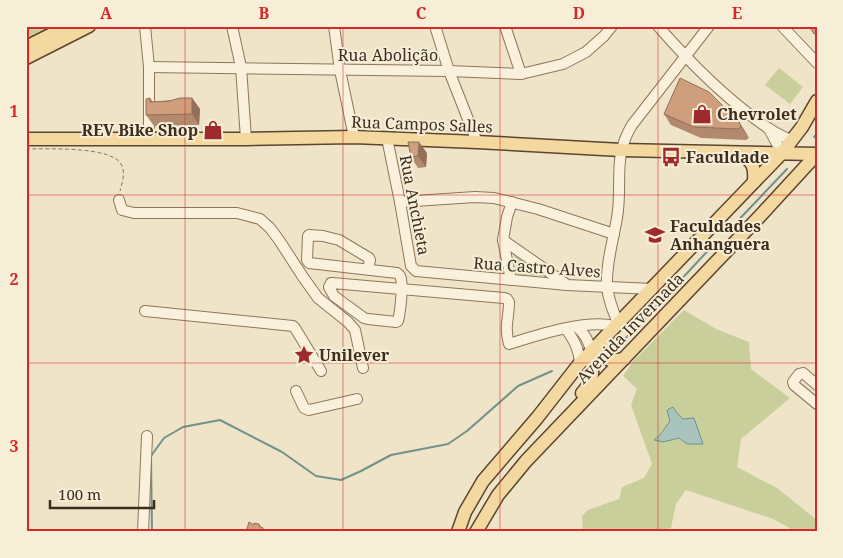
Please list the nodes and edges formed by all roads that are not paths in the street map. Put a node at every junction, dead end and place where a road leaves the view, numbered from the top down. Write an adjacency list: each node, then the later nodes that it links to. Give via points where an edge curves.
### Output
1 (68, 26): 12 (main road)
2 (145, 26): 16 (street)
3 (232, 26): 17 (street)
4 (334, 26): 18 (street)
5 (435, 26): 19 (street)
6 (506, 26): 20 (street)
7 (612, 26): 20 (street, Rua Abolição, via 586,52 563,64)
8 (658, 26): 13 (street)
9 (709, 26): 13 (street)
10 (782, 26): 15 (street)
11 (84, 27): 14 (main road)
12 (26, 48)
13 (685, 56): 23 (street, via 726,96); 31 (street, via 632,125)
14 (26, 58)
15 (817, 63)
16 (149, 67): 17 (street, Rua Abolição); 28 (street)
17 (241, 68): 18 (street, Rua Abolição); 27 (street)
18 (340, 70): 19 (street, Rua Abolição); 24 (street)
19 (449, 71): 20 (street, Rua Abolição); 30 (street)
20 (521, 74)
21 (817, 101): 22 (main road, Avenida Invernada)
22 (802, 127): 29 (main road, Avenida Invernada); 34 (main road, via 801,142)
23 (769, 129): 29 (street); 33 (street)
24 (354, 138): 25 (main road, Rua Campos Salles); 27 (main road, Rua Campos Salles)
25 (387, 138): 30 (main road, Rua Campos Salles); 37 (street, Rua Anchieta)
26 (26, 139): 28 (main road, Rua Campos Salles)
27 (246, 139): 28 (main road, Rua Campos Salles)
28 (149, 140)
29 (792, 141): 33 (main road, Avenida Invernada)
30 (477, 142): 31 (main road, Rua Campos Salles)
31 (621, 150): 32 (main road, Rua Campos Salles); 39 (street)
32 (742, 153): 33 (main road, Rua Campos Salles); 35 (main road, via 752,162)
33 (782, 153): 34 (main road, Rua Campos Salles); 35 (main road, Avenida Invernada)
34 (817, 154): 53 (main road, Avenida Invernada)
35 (754, 182): 47 (main road, Avenida Invernada)
36 (118, 200): 55 (street, via 122,210 134,213 237,212 260,219 279,240 318,298 355,330)
37 (400, 202): 38 (street, via 475,197); 42 (street, Rua Anchieta, via 411,266)
38 (512, 202): 39 (street); 40 (street)
39 (614, 234): 45 (street)
40 (504, 240): 43 (street); 44 (street)
41 (368, 269): 41 (street, via 369,258 344,242 308,236 309,262); 46 (street, via 397,273 401,277)
42 (420, 273): 43 (street, Rua Castro Alves)
43 (511, 280): 44 (street, Rua Castro Alves)
44 (567, 285): 45 (street, Rua Castro Alves)
45 (607, 288): 47 (street, Rua Castro Alves); 51 (street)
46 (402, 289): 46 (street, via 396,322 364,318 334,296 329,285 332,282); 50 (street, Avenida Invernada, via 507,299 506,334 509,344)
47 (652, 289): 51 (main road, Avenida Invernada)
48 (146, 311): 57 (street, via 293,326)
49 (577, 327): 50 (street, Avenida Invernada); 51 (street, Avenida Invernada, via 601,324); 52 (street, Avenida Invernada, via 589,341)
50 (566, 328): 54 (street, Avenida Invernada, via 576,343)
51 (613, 328): 52 (main road, Avenida Invernada); 53 (main road, via 601,350 604,358 612,361)
52 (591, 351): 54 (main road, Avenida Invernada); 56 (main road)
53 (624, 359): 62 (main road, Avenida Invernada)
54 (580, 363): 56 (main road); 64 (main road, Avenida Invernada)
55 (363, 368)
56 (592, 370): 62 (main road, via 591,382 572,404)
57 (320, 371)
58 (817, 385): 61 (street, via 803,373 793,382)
59 (296, 391): 60 (street, via 304,408 309,410)
60 (357, 399)
61 (817, 404)
62 (563, 422): 65 (main road, Avenida Invernada)
63 (147, 436): 67 (street)
64 (484, 481): 65 (main road, via 487,488); 66 (main road, Avenida Invernada)
65 (498, 494): 68 (main road, Avenida Invernada)
66 (460, 528)
67 (143, 532)
68 (476, 532)

